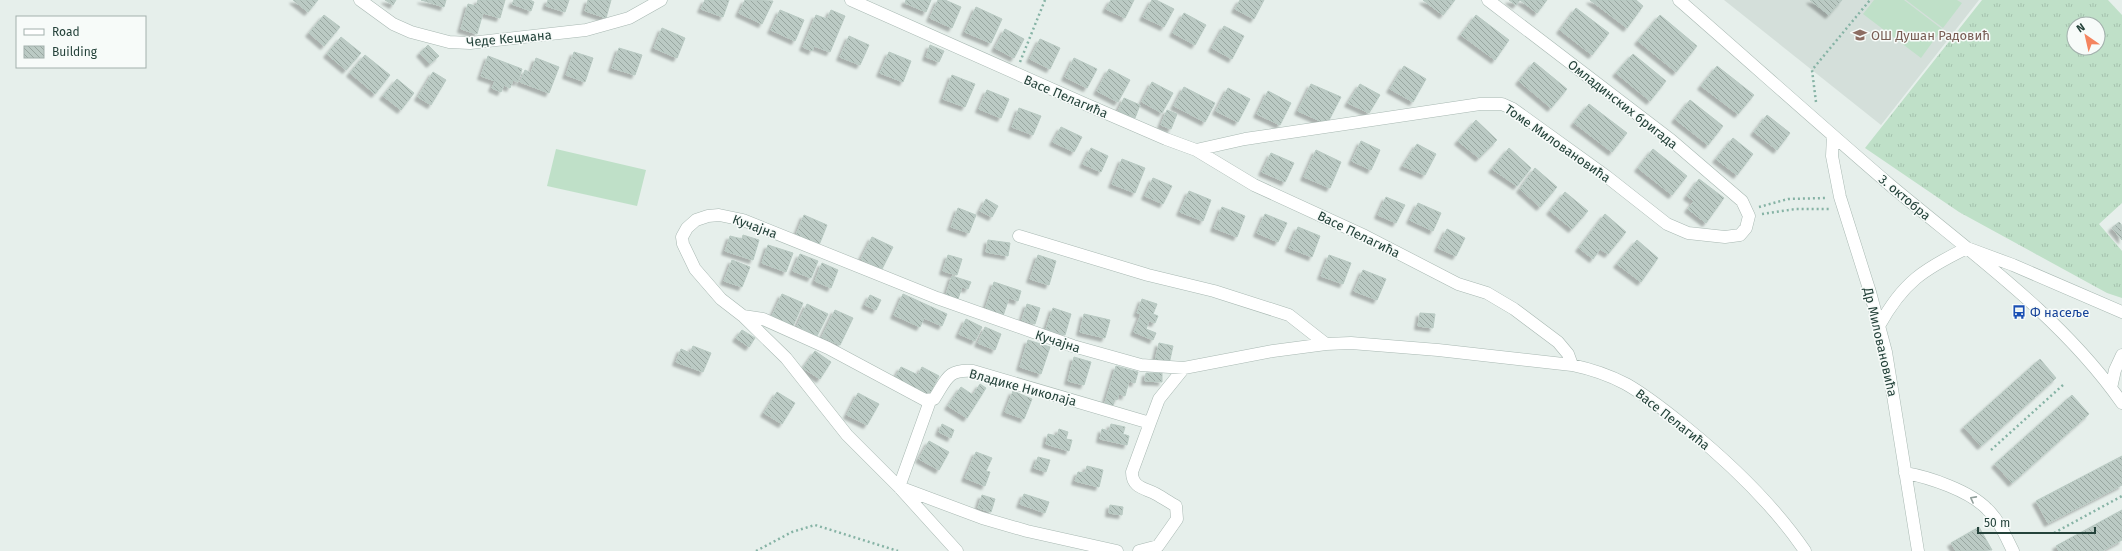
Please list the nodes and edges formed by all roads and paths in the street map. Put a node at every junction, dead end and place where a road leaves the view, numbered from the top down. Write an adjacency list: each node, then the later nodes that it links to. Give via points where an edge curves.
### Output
1 (360, 0): 2 (street, Чеде Кецмана, via 393,24 411,32 449,42 470,43 586,30 629,18)
2 (661, 0)
3 (851, 0): 8 (street, Васе Пелагића)
4 (1045, 0): 8 (path)
5 (1488, 0): 13 (street, Омладинских бригада, via 1671,140)
6 (1678, 0): 10 (street, 3. октобра)
7 (1870, 0): 9 (path, via 1812,70)
8 (1015, 74): 11 (street, Васе Пелагића)
9 (1815, 99)
10 (1833, 136): 12 (street, Др Миловановића, via 1832,156); 17 (street, 3. октобра)
11 (1196, 150): 15 (street, Томе Миловановића, via 1245,139 1423,112 1480,104 1502,104 1513,109 1606,176 1667,224 1688,233 1725,237 1740,235 1746,228); 23 (street, Васе Пелагића, via 1254,185 1365,236 1458,284 1487,293 1514,309 1558,342 1568,354)
12 (1840, 197): 13 (path, via 1788,199 1758,207); 14 (street, Др Миловановића)
13 (1742, 202): 15 (street, Омладинских бригада)
14 (1843, 210): 15 (path, via 1796,209); 20 (street, Др Миловановића)
15 (1749, 216)
16 (1019, 236): 21 (street, via 1289,315)
17 (1967, 248): 18 (street); 20 (street, via 1920,273 1890,307); 26 (street, 3. октобра, via 2050,321)
18 (2122, 312)
19 (743, 316): 24 (street, Кучајна, via 721,299 688,256 682,237 686,228 696,220 719,215 743,220 937,298 1059,341 1141,365); 27 (street, via 763,319 828,348); 32 (street, Кучајна, via 786,358 847,435)
20 (1879, 326): 31 (street, Др Миловановића, via 1893,391)
21 (1326, 344): 23 (street, Кучајна, via 1351,343 1438,350); 24 (street, Кучајна)
22 (2122, 355): 26 (street, via 2115,370)
23 (1572, 365): 40 (street, Васе Пелагића, via 1597,371 1626,384 1658,404 1705,442 1754,488 1789,527)
24 (1184, 368): 29 (street, via 1160,399)
25 (2063, 385): 30 (path)
26 (2112, 388): 28 (street, 3. октобра)
27 (930, 401): 29 (street, Владике Николаја, via 951,374 959,370 973,371); 32 (street)
28 (2122, 403)
29 (1150, 423): 39 (street, via 1132,478 1139,487 1176,506 1177,519 1158,546)
30 (1991, 450)
31 (1905, 473): 41 (street, Др Миловановића); 42 (street, one-way to 31, via 1995,518 1982,504 1923,476)
32 (898, 487): 37 (street); 38 (street, Кучајна, via 982,518)
33 (2122, 496): 34 (path)
34 (2054, 533)
35 (756, 551): 36 (path, via 792,532 815,525)
36 (898, 551)
37 (957, 551)
38 (1117, 551)
39 (1139, 551)
40 (1805, 551)
41 (1918, 551)
42 (2013, 551)

